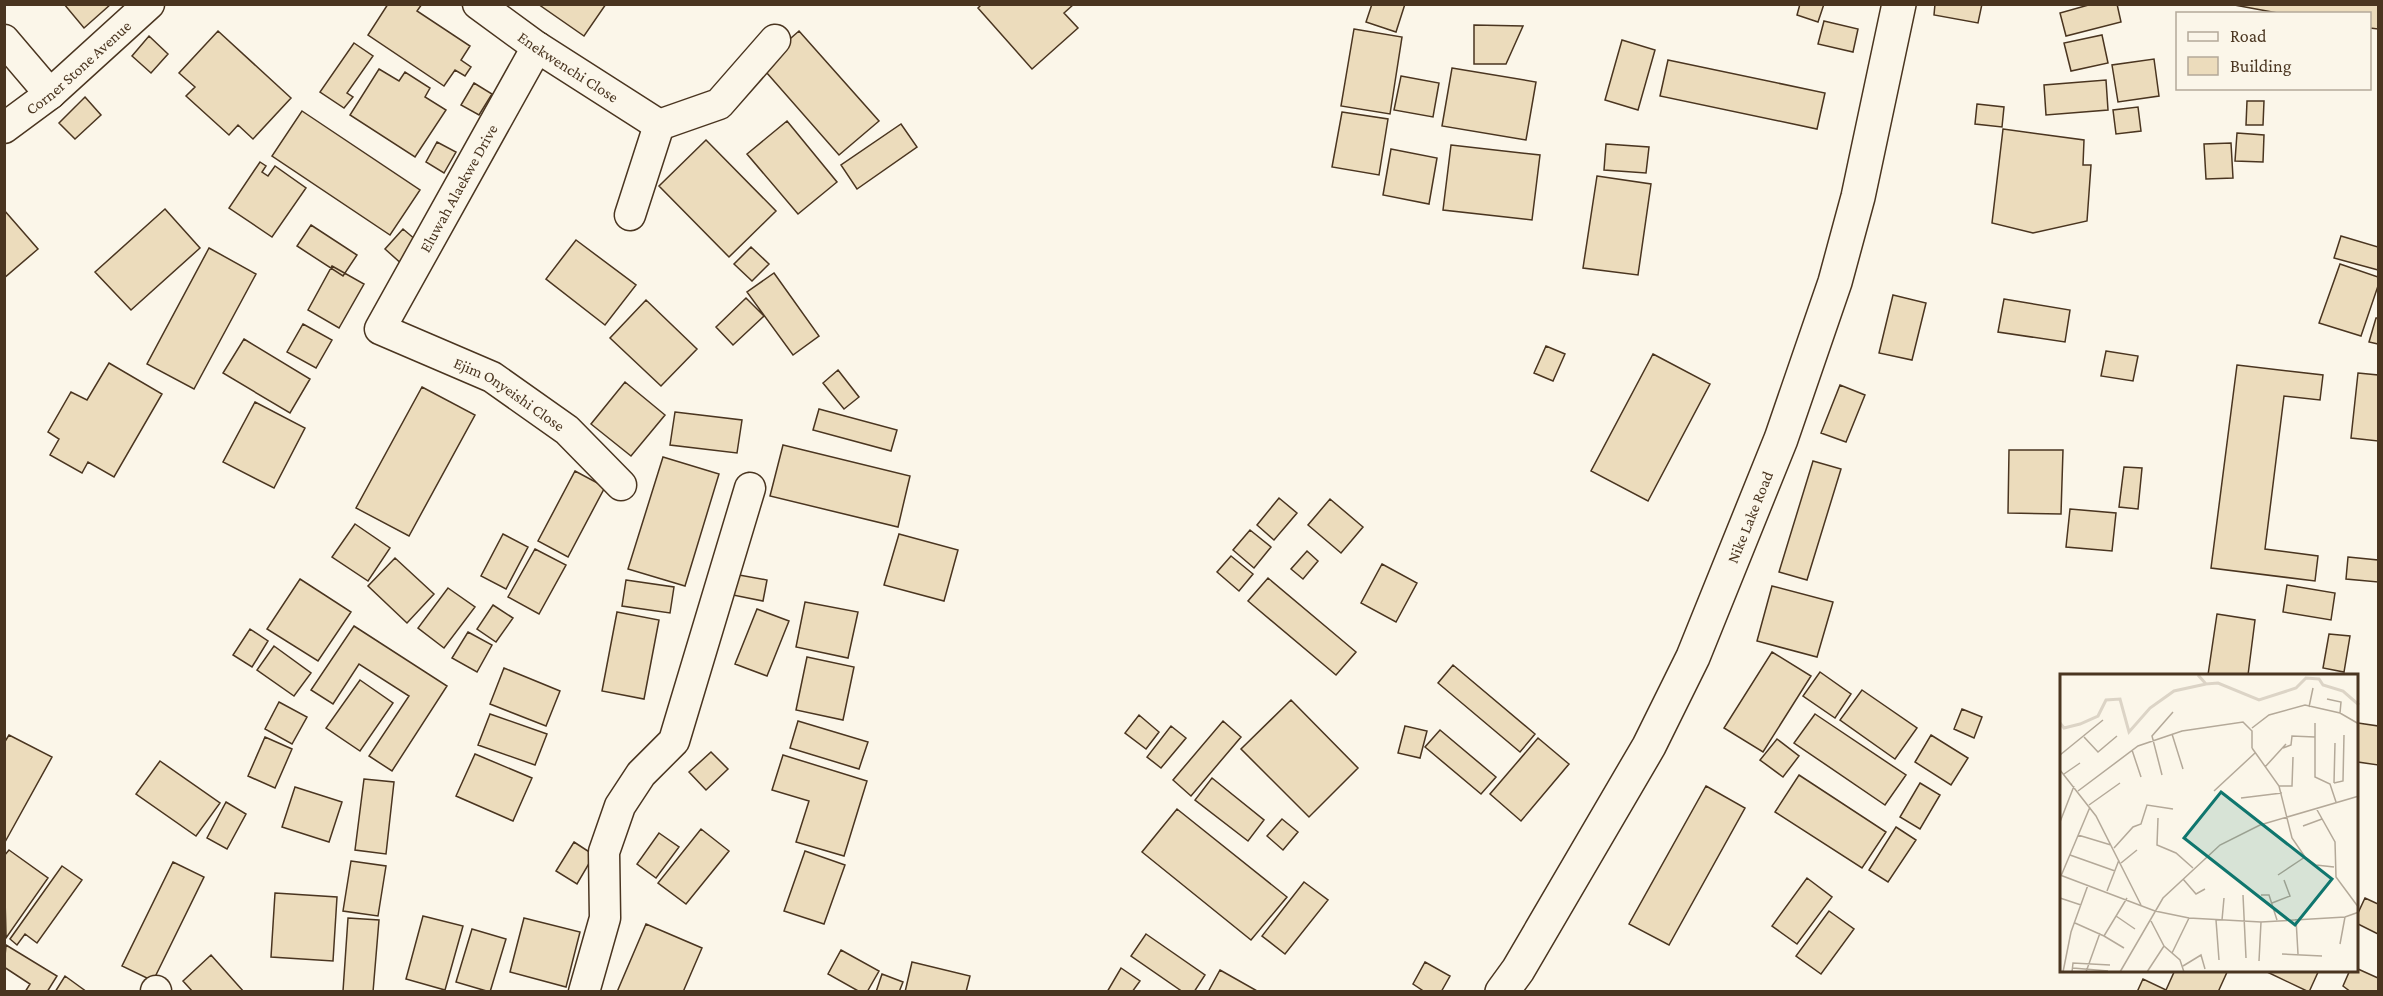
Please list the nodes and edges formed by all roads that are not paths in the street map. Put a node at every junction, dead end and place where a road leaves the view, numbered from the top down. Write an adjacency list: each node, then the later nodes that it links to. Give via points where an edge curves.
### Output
1 (149, 4): 7 (street, Corner Stone Avenue)
2 (478, 4): 6 (street, Enekwenchi Close)
3 (1899, 4): 15 (main road, Nike Lake Road, via 1858,197 1835,282 1781,439 1693,657 1649,746)
4 (4, 40): 7 (street)
5 (775, 40): 8 (street, via 719,104)
6 (537, 47): 8 (street, Enekwenchi Close); 11 (street, Eluwah Alaekwe Drive)
7 (50, 94): 9 (street, Corner Stone Avenue)
8 (659, 124): 10 (street)
9 (4, 128)
10 (630, 214)
11 (380, 329): 12 (street, Ejim Onyeishi Close, via 492,377 567,430)
12 (621, 485)
13 (750, 488): 14 (street, via 674,741 642,774 620,806 604,852 605,918)
14 (584, 992)
15 (1502, 992)

